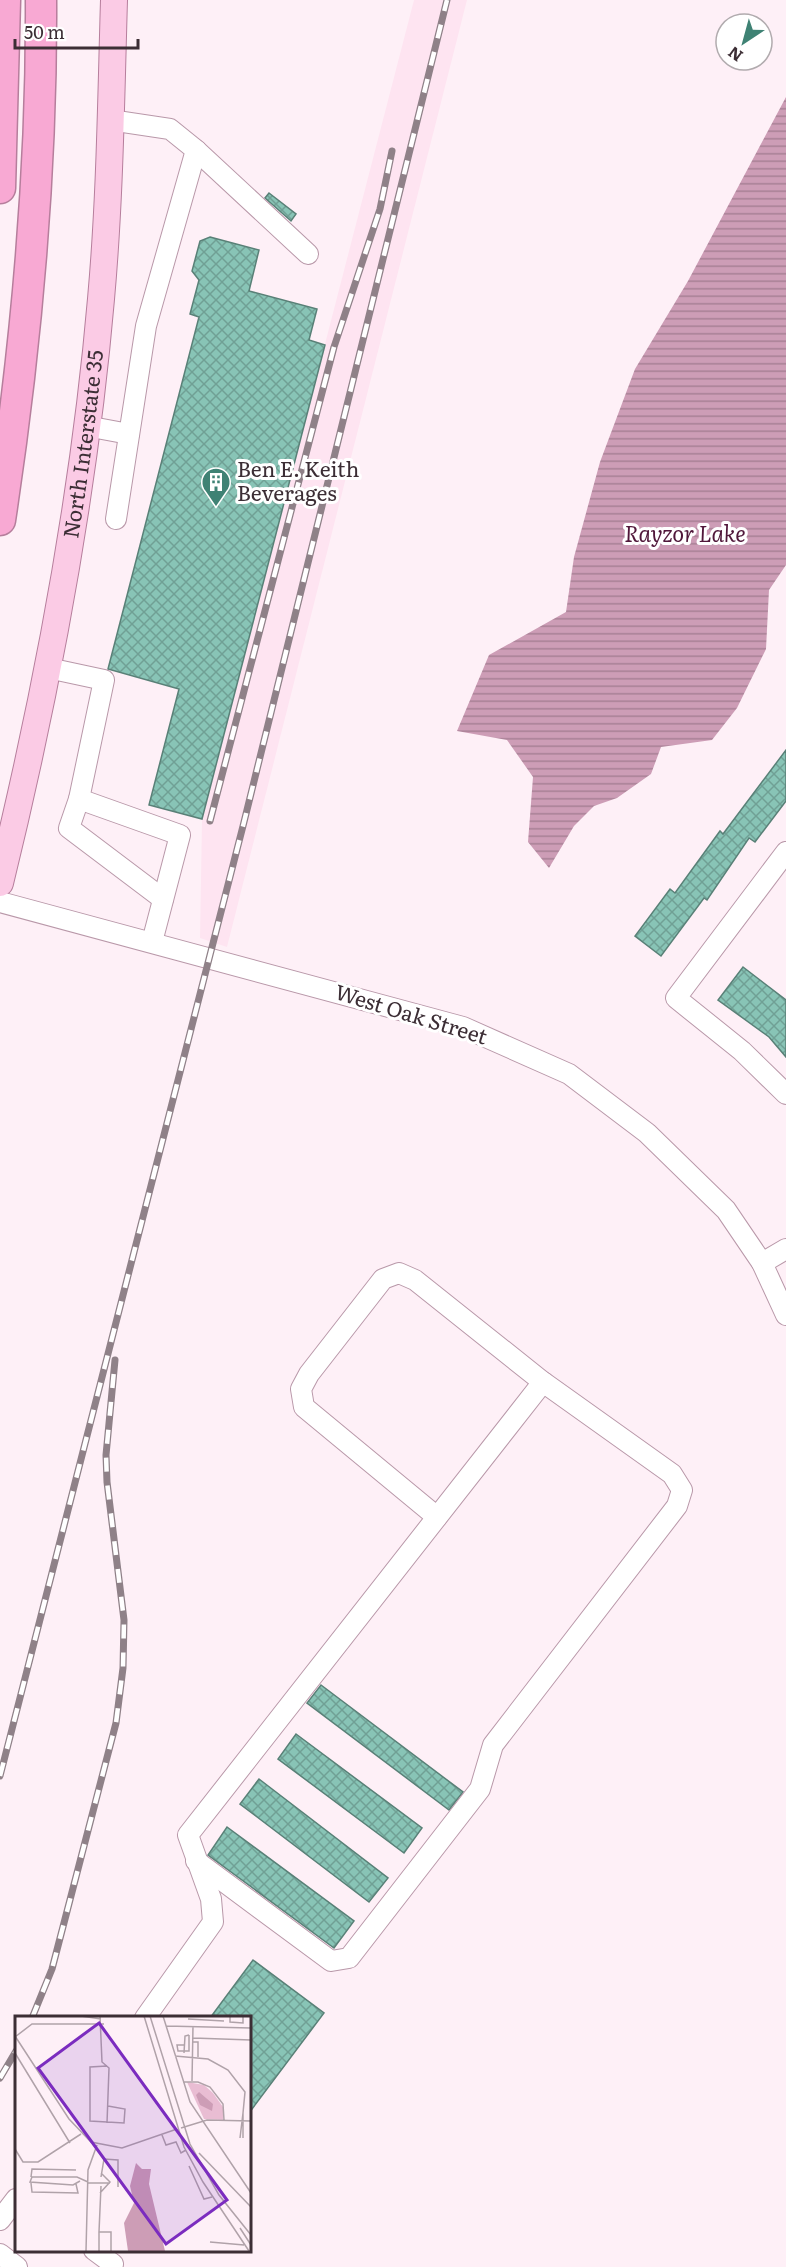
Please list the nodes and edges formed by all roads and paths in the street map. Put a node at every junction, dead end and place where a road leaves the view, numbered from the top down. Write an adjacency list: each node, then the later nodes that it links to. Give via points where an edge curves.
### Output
1 (5, 0): 6 (highway)
2 (114, 0): 4 (main road, North Interstate 35)
3 (42, 8): 11 (highway, via 33,228)
4 (110, 120): 5 (street, via 170,129); 8 (main road, North Interstate 35, via 101,299)
5 (196, 150): 7 (street); 9 (street, via 146,326)
6 (0, 188)
7 (308, 254)
8 (86, 426): 9 (street); 12 (main road, North Interstate 35, via 67,573)
9 (129, 434): 10 (street)
10 (116, 519)
11 (0, 520)
12 (48, 668): 13 (street, via 104,680); 15 (main road, North Interstate 35)
13 (79, 799): 16 (street, via 69,828); 16 (street, via 180,835)
14 (786, 852): 19 (street, via 676,998 742,1051)
15 (0, 883)
16 (163, 899): 18 (street)
17 (0, 902): 18 (street, West Oak Street)
18 (152, 942): 21 (street, West Oak Street, via 464,1027 569,1074 647,1133 726,1210)
19 (786, 1094)
20 (786, 1249): 21 (street)
21 (762, 1263): 22 (street, West Oak Street)
22 (786, 1315)
23 (543, 1382): 24 (street); 24 (street, via 415,1280 399,1273 383,1279 309,1374 301,1389 304,1407); 25 (street, via 672,1474 682,1490 677,1506 493,1745 480,1788 465,1811 349,1958 340,1960 331,1961)
24 (437, 1517): 25 (street, via 188,1835)
25 (196, 1861): 26 (street, via 212,1899 213,1922)
26 (146, 2016)
27 (15, 2200): 28 (street)
28 (0, 2220)
29 (97, 2252): 31 (street)
30 (0, 2253): 32 (street)
31 (113, 2264)
32 (17, 2267)

